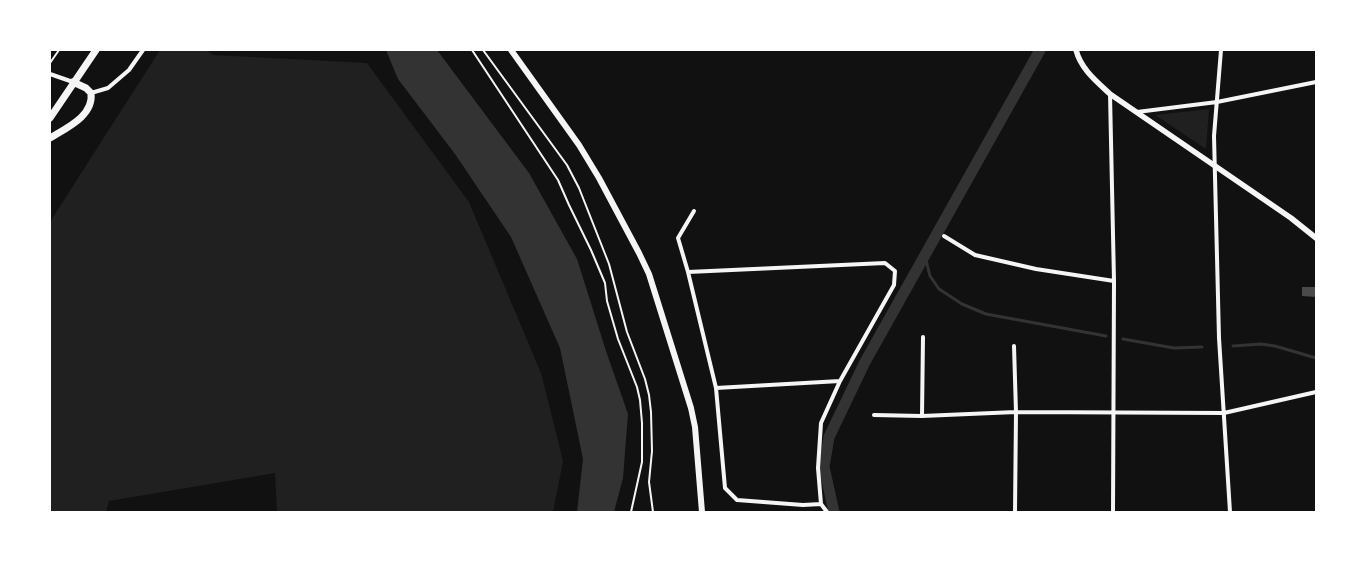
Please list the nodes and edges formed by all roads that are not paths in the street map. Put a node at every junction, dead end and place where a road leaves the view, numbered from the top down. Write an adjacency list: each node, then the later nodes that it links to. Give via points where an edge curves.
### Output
1 (96, 50): 7 (main road)
2 (143, 50): 9 (street, via 129,70 108,88)
3 (511, 50): 32 (main road, via 579,144 649,274 695,427)
4 (1076, 50): 10 (street, via 1086,72)
5 (1221, 50): 11 (street)
6 (50, 74): 7 (street)
7 (73, 82): 9 (main road); 13 (main road)
8 (1316, 82): 11 (street)
9 (91, 93): 14 (main road, via 86,112 79,120)
10 (1110, 94): 12 (street); 20 (street)
11 (1217, 102): 12 (street); 15 (street)
12 (1135, 112): 15 (street)
13 (50, 118)
14 (50, 138)
15 (1215, 166): 18 (street); 28 (street, via 1219,338)
16 (694, 211): 19 (street, via 678,238)
17 (944, 236): 20 (street, via 975,255 1036,269)
18 (1316, 238)
19 (688, 272): 23 (street, via 885,263 895,271 894,285); 24 (street)
20 (1114, 280): 27 (street)
21 (923, 337): 30 (street)
22 (1014, 346): 26 (street)
23 (840, 381): 24 (street); 31 (street, via 821,423 818,468)
24 (716, 388): 31 (street, via 725,488 737,500)
25 (1316, 392): 28 (street)
26 (1016, 412): 27 (street); 30 (street); 34 (street)
27 (1114, 413): 28 (street); 35 (street)
28 (1224, 413): 36 (street)
29 (874, 415): 30 (street)
30 (922, 416)
31 (821, 504): 33 (street)
32 (702, 512)
33 (827, 512)
34 (1015, 512)
35 (1113, 512)
36 (1230, 512)

